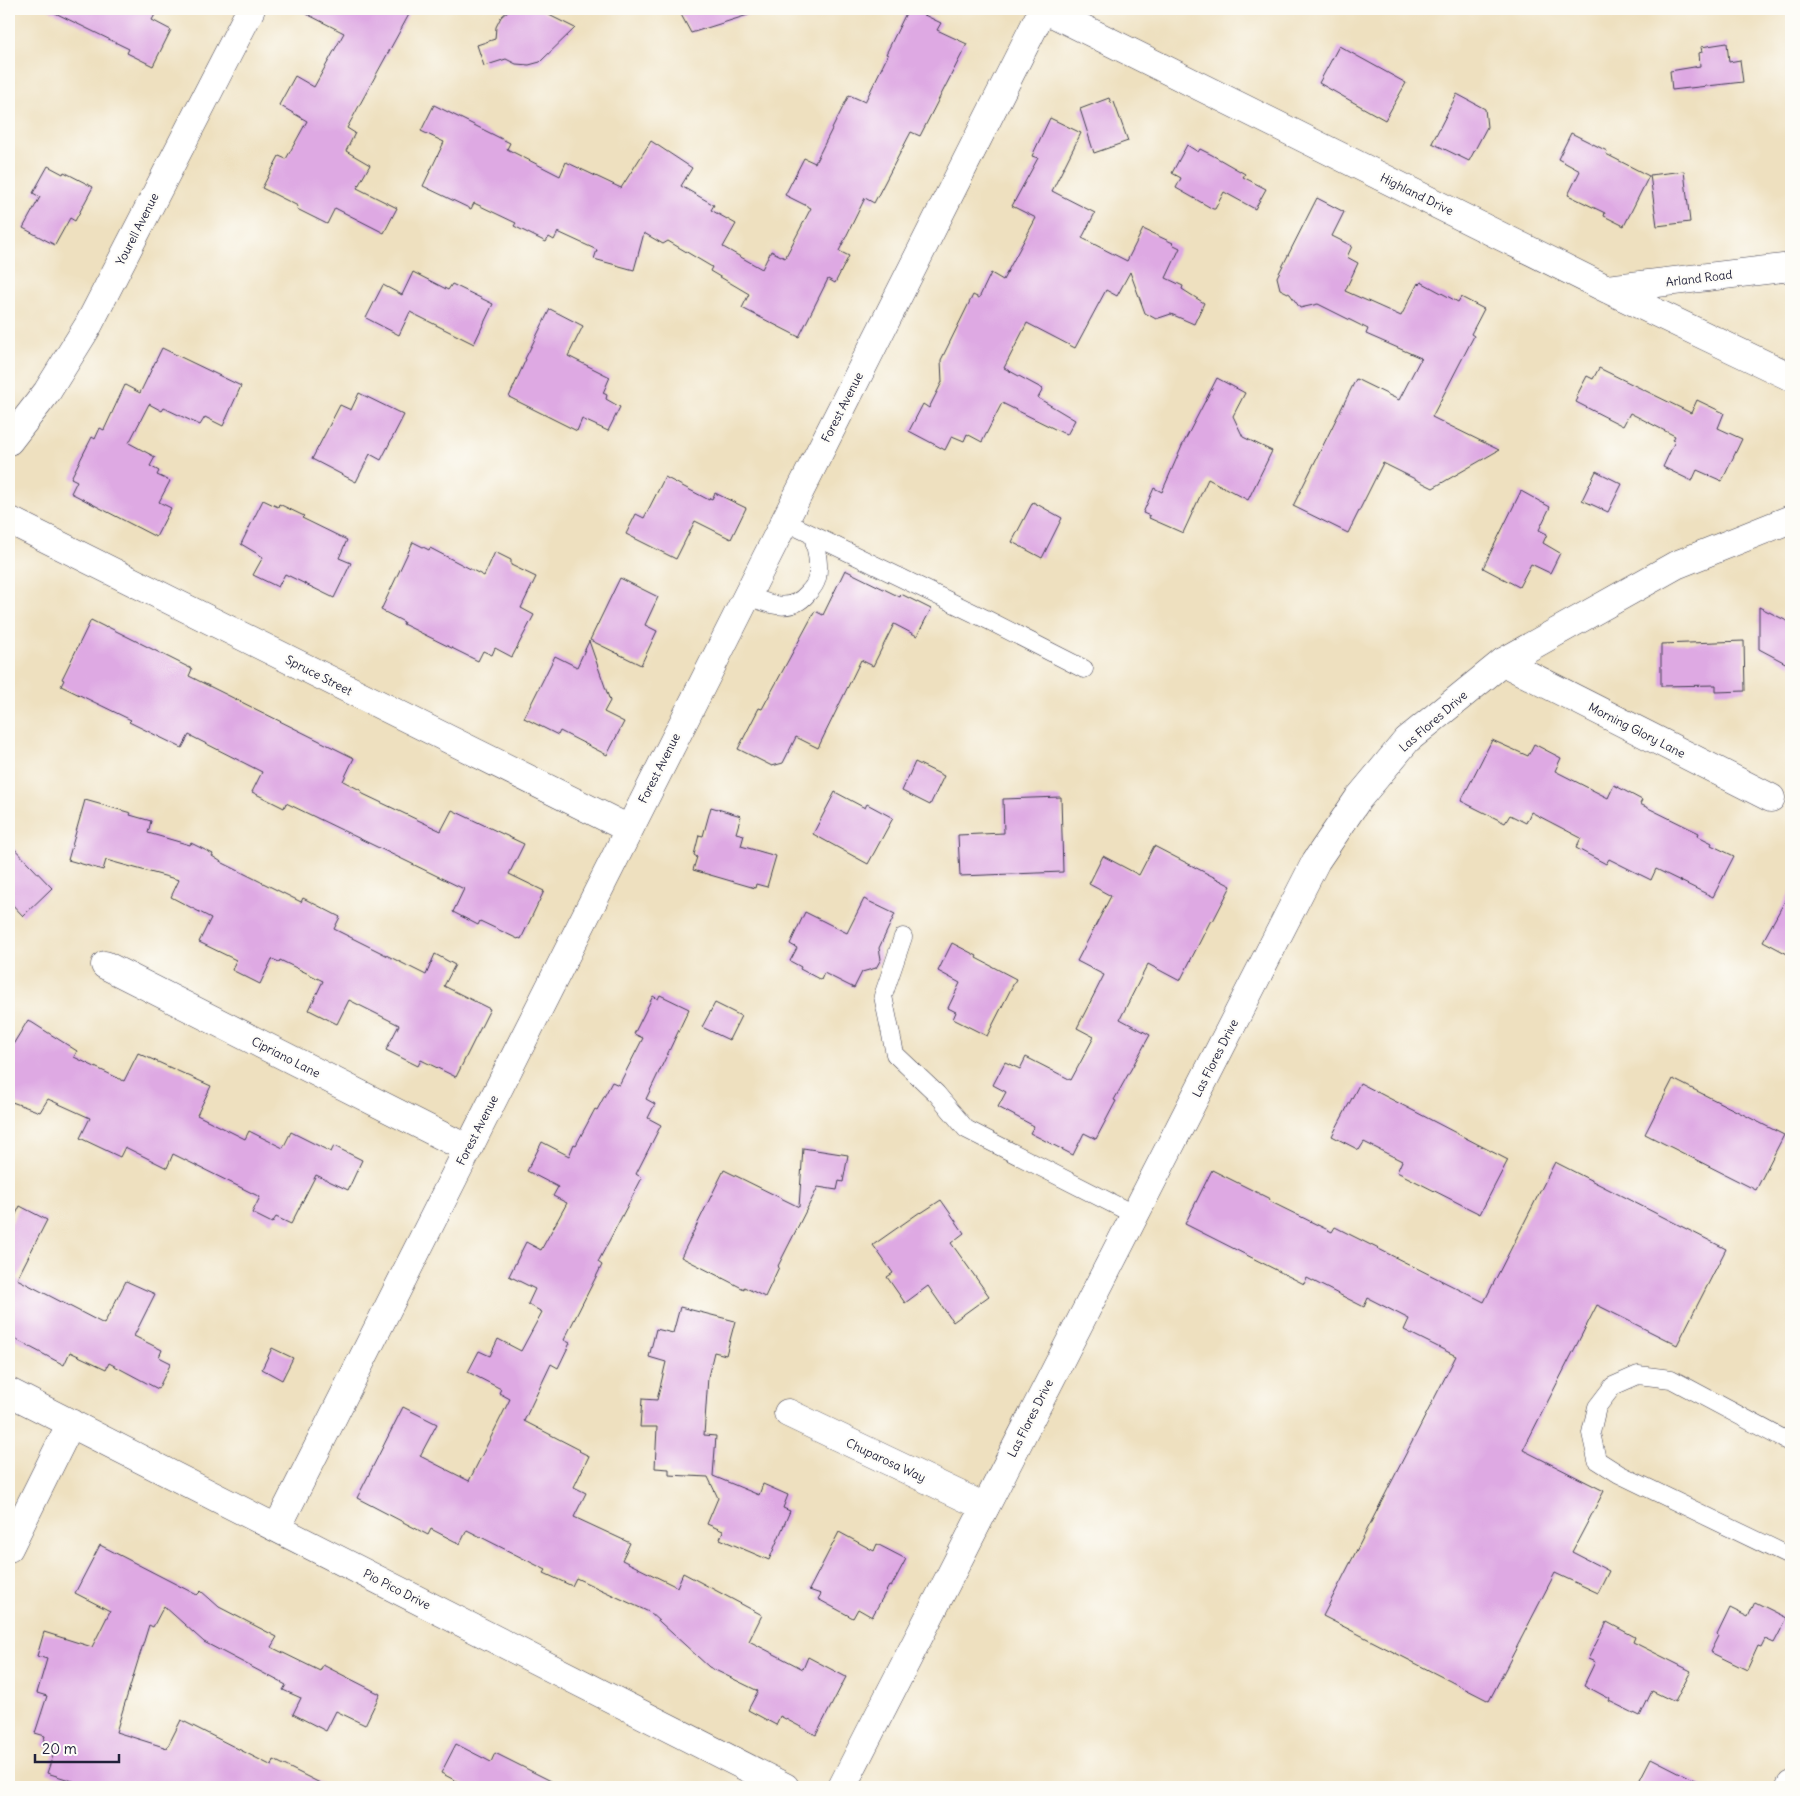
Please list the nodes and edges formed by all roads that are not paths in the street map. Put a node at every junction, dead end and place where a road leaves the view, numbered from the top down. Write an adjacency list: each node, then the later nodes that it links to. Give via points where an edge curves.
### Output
1 (251, 9): 6 (street, Yourell Avenue, via 88,326 46,392)
2 (1044, 9): 4 (street, Highland Drive); 9 (street, Forest Avenue)
3 (1791, 267): 4 (street, Arland Road)
4 (1607, 289): 5 (street, Highland Drive)
5 (1791, 377)
6 (9, 441)
7 (1791, 519): 12 (street, Las Flores Drive, via 1676,565)
8 (9, 520): 15 (street, Spruce Street)
9 (784, 521): 10 (lane); 11 (street, Forest Avenue)
10 (813, 535): 11 (lane, via 817,579 800,602 769,604); 13 (lane)
11 (747, 595): 15 (street, Forest Avenue)
12 (1503, 662): 14 (street, Morning Glory Lane); 19 (street, Las Flores Drive, via 1407,740 1358,798 1316,861)
13 (1084, 669)
14 (1771, 798)
15 (628, 829): 18 (street, Forest Avenue)
16 (903, 937): 19 (lane, via 883,996 895,1054 937,1094 966,1129)
17 (105, 965): 18 (street, Cipriano Lane)
18 (468, 1149): 25 (street, Forest Avenue)
19 (1134, 1215): 24 (street, Las Flores Drive)
20 (9, 1392): 22 (street, Pio Pico Drive)
21 (788, 1413): 24 (street, Chuparosa Way)
22 (70, 1423): 25 (street, Pio Pico Drive); 26 (street)
23 (1791, 1442): 27 (lane, via 1671,1379 1638,1375 1613,1386 1597,1406 1591,1433 1597,1460)
24 (985, 1507): 29 (street, Las Flores Drive)
25 (277, 1528): 28 (street, Pio Pico Drive)
26 (9, 1548)
27 (1791, 1557)
28 (785, 1787)
29 (842, 1787)

